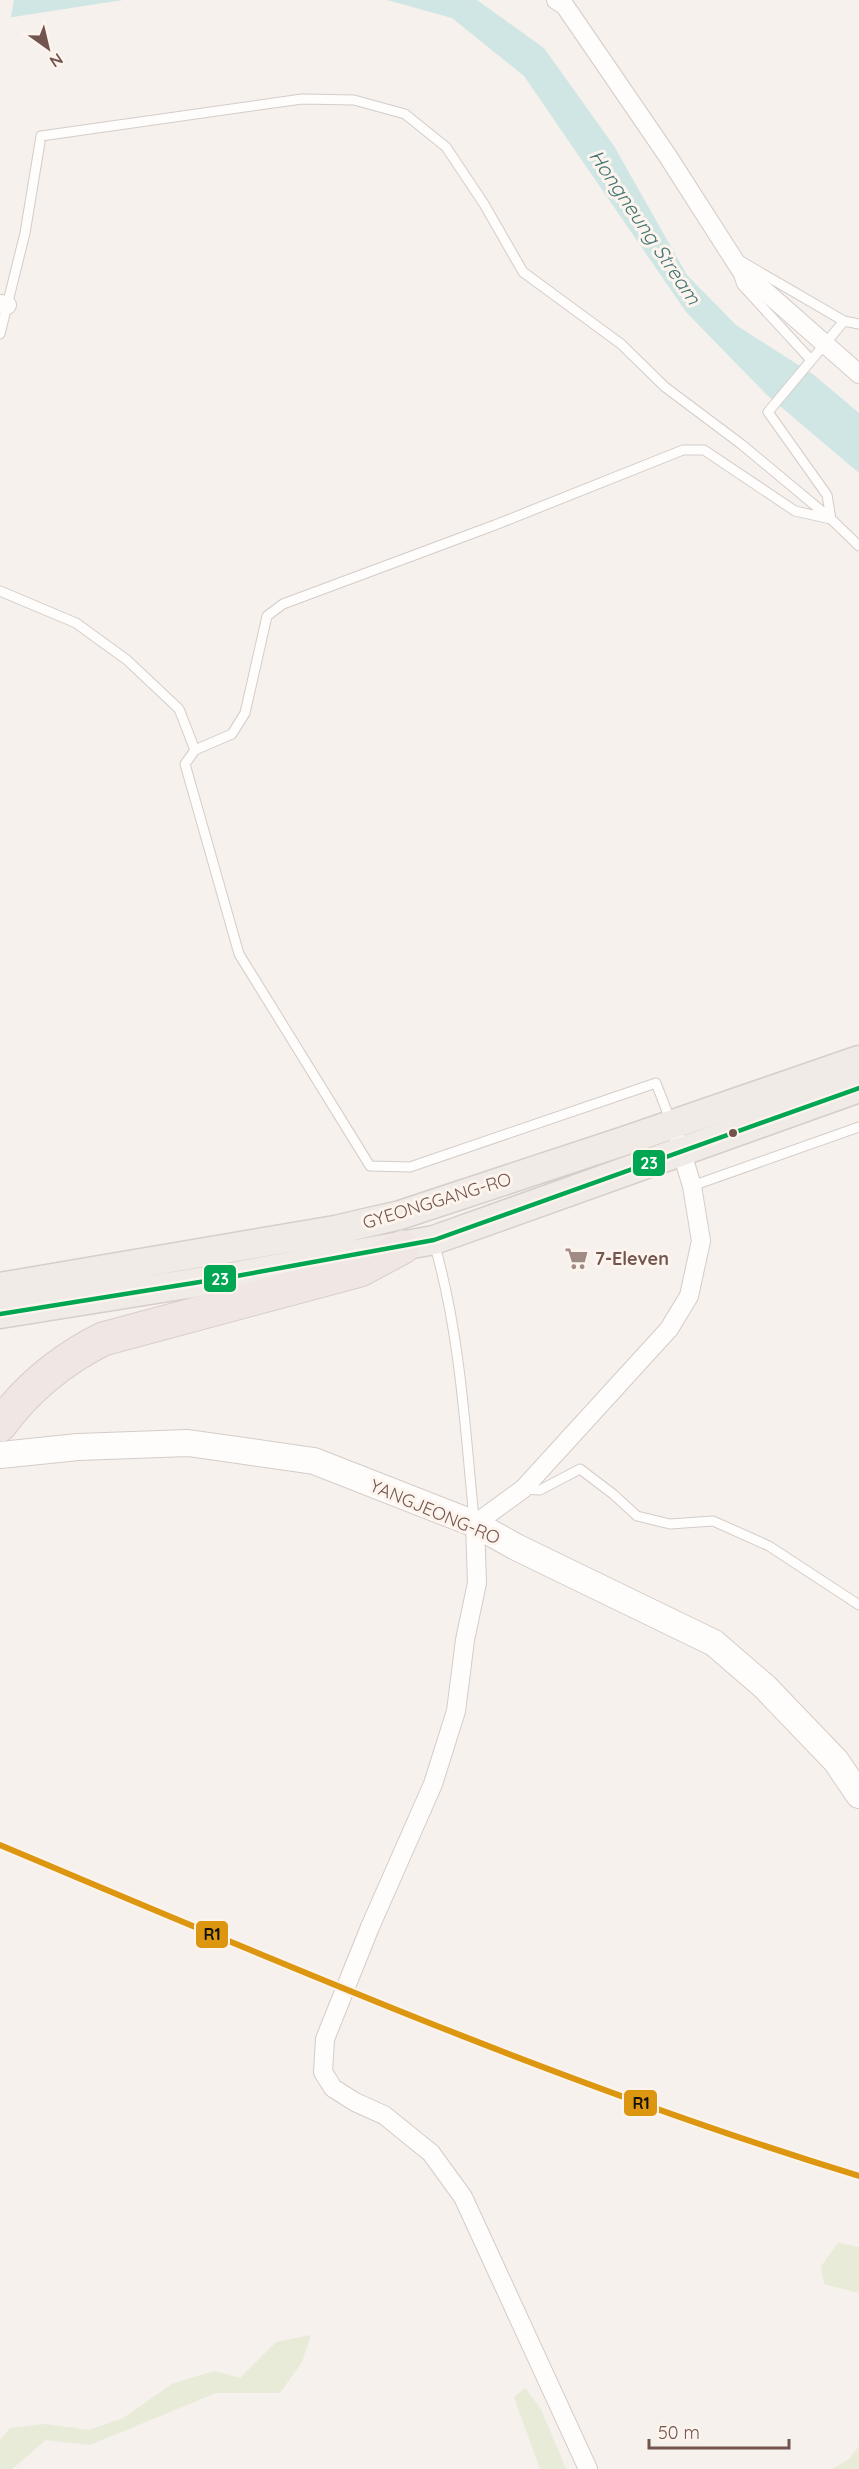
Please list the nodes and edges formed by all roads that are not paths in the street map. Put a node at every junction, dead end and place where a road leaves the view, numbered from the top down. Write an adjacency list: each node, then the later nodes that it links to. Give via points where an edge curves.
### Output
1 (559, 1): 2 (street)
2 (732, 256): 4 (lane); 7 (street, via 740,269); 8 (lane, via 742,285)
3 (4, 305): 6 (lane); 10 (lane, via 25,233 41,136 302,99 354,100 405,114 446,147 523,272 621,344 665,387)
4 (844, 321): 5 (lane); 7 (lane)
5 (859, 324)
6 (0, 334)
7 (824, 344): 8 (lane); 9 (street)
8 (811, 360): 10 (lane, via 768,412 827,495)
9 (859, 374)
10 (831, 519): 11 (lane); 13 (lane, via 795,511 704,450 683,450 283,604 267,616 245,713 232,734)
11 (859, 546)
12 (0, 591): 13 (lane, via 76,623 127,660 179,709)
13 (195, 750): 16 (lane, via 185,764 239,954 370,1166 410,1167 656,1083)
14 (859, 1060): 16 (main road, GYEONGGANG-RO)
15 (859, 1088): 18 (main road, GYEONGGANG-RO)
16 (672, 1124): 18 (street); 21 (main road, GYEONGGANG-RO, via 400,1215 335,1230)
17 (859, 1127): 19 (lane)
18 (682, 1152): 19 (street); 20 (main road, GYEONGGANG-RO)
19 (692, 1186): 25 (street, via 701,1241 689,1296 669,1329)
20 (418, 1243): 22 (main road, GYEONGGANG-RO); 23 (highway, via 360,1270 103,1339 72,1354 42,1378); 26 (lane, via 442,1270 462,1389)
21 (0, 1287)
22 (0, 1314)
23 (0, 1425)
24 (0, 1455): 26 (main road, YANGJEONG-RO, via 78,1447 188,1443 314,1461)
25 (523, 1489): 26 (street); 27 (lane, via 540,1490 580,1469 637,1516 670,1524 713,1521 769,1546)
26 (475, 1524): 28 (main road, YANGJEONG-RO, via 714,1643 765,1687 836,1761); 29 (street, via 477,1583 456,1711 433,1784 325,2039 323,2072 333,2088 384,2115 431,2153 463,2197)
27 (859, 1605)
28 (859, 1795)
29 (588, 2469)

